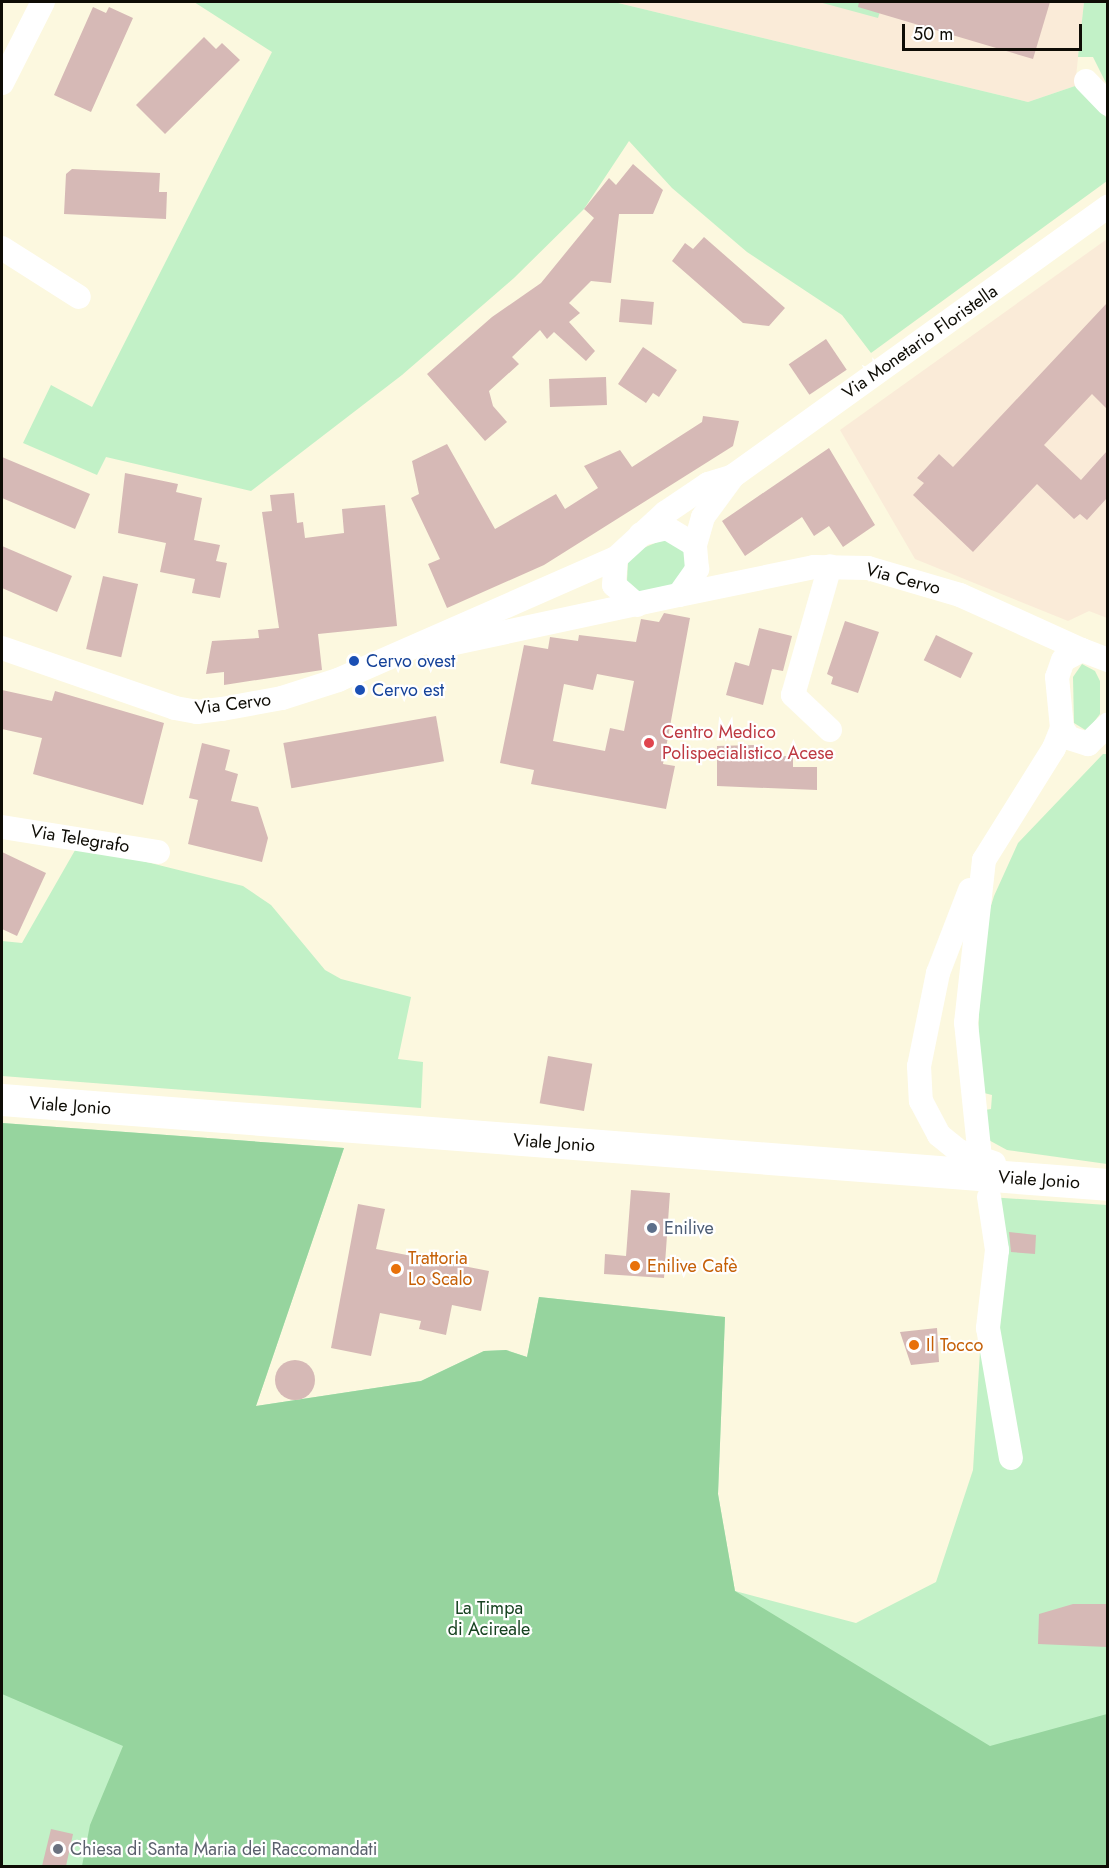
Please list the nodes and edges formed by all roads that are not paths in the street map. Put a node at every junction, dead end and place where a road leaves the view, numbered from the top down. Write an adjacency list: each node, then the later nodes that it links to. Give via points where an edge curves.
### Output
1 (43, 2): 3 (street)
2 (1086, 81): 4 (street)
3 (2, 83)
4 (1107, 104)
5 (1107, 207): 8 (street, Via Monetario Floristella)
6 (2, 248): 7 (street)
7 (79, 297)
8 (733, 476): 9 (street, via 708,484); 10 (street, via 703,517)
9 (641, 534): 10 (street, via 667,528); 11 (street)
10 (696, 549): 13 (street); 14 (street, via 697,569)
11 (616, 558): 15 (street, via 614,585); 18 (street, via 543,586)
12 (830, 566): 13 (street, Via Cervo); 16 (street, Via Cervo, via 868,568 910,578 960,595); 23 (street, via 793,695)
13 (743, 579): 14 (street, Via Cervo)
14 (680, 595): 15 (street)
15 (637, 605): 18 (street)
16 (1020, 626): 19 (street); 20 (street, via 1046,652)
17 (2, 648): 18 (street, Via Cervo, via 56,670 197,712 282,698)
18 (395, 656)
19 (1100, 660): 20 (street, via 1063,660)
20 (1057, 676): 22 (street)
21 (1107, 724): 24 (street)
22 (1062, 728): 24 (street, via 1069,738); 25 (street)
23 (830, 730)
24 (1088, 744): 25 (street)
25 (1030, 788): 28 (street)
26 (2, 827): 27 (street, Via Telegrafo)
27 (158, 852)
28 (984, 860): 30 (street, via 966,1023); 31 (street, via 938,973 920,1066 921,1101 939,1135 959,1151)
29 (2, 1100): 31 (main road, Viale Jonio)
30 (979, 1148)
31 (1047, 1181): 32 (main road, Viale Jonio)
32 (1107, 1185)
33 (989, 1197): 34 (street, via 997,1250 988,1329)
34 (1011, 1458)

